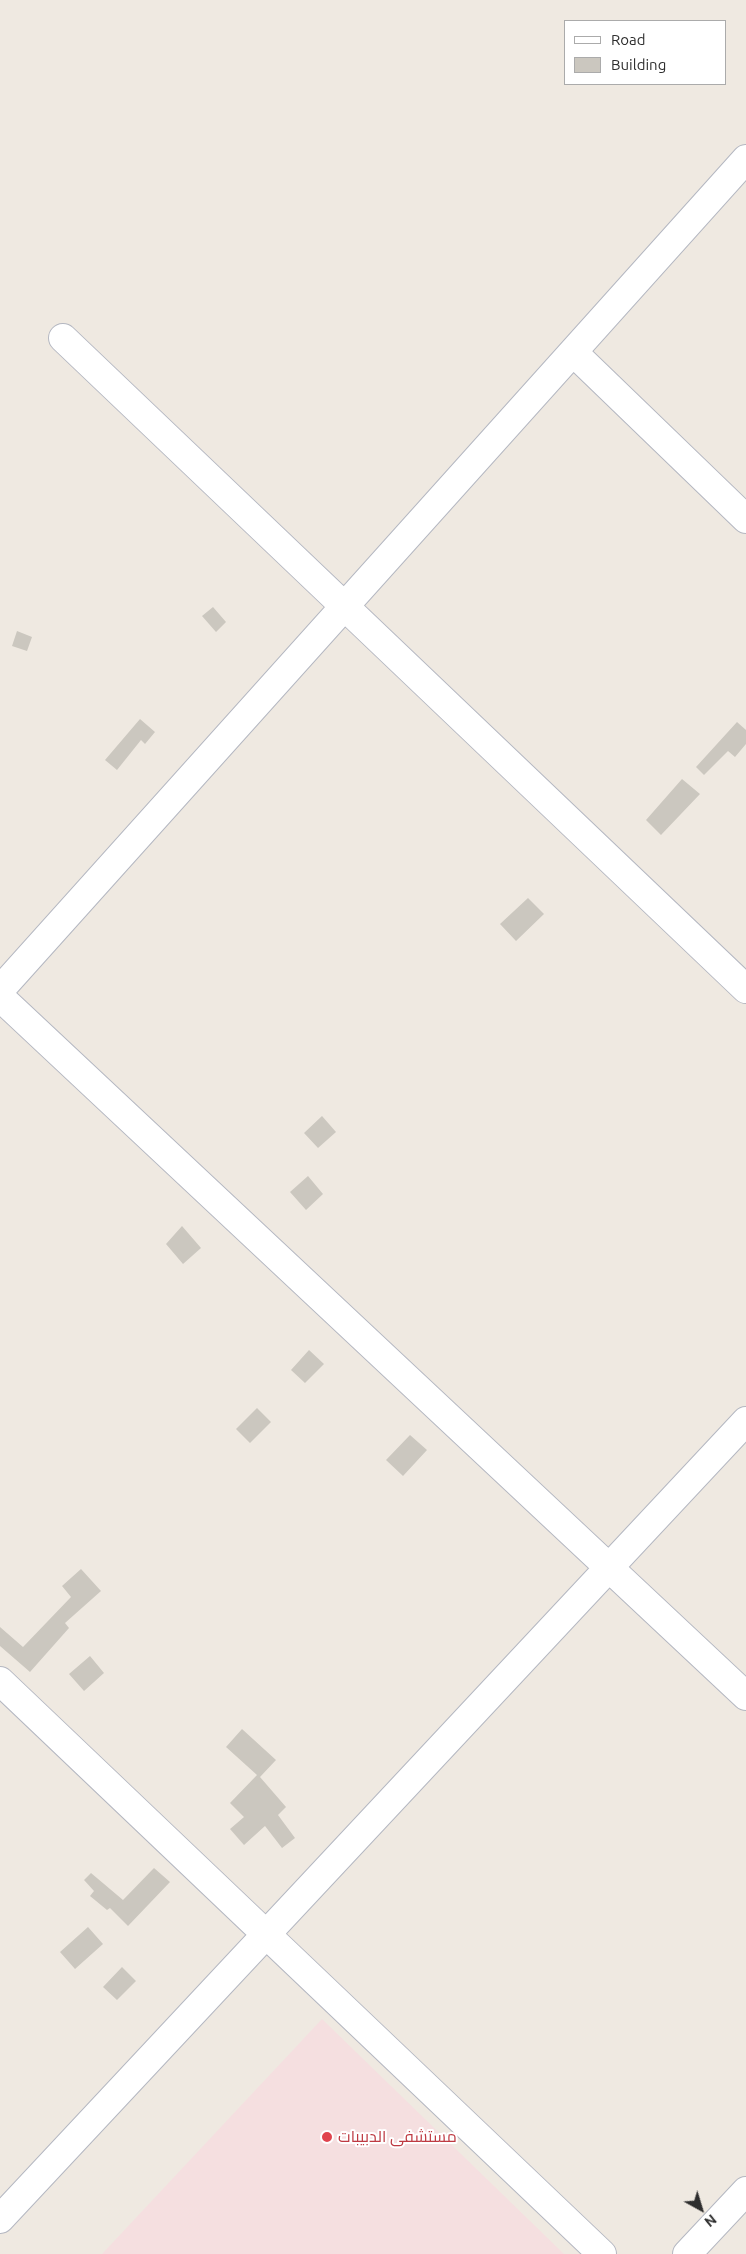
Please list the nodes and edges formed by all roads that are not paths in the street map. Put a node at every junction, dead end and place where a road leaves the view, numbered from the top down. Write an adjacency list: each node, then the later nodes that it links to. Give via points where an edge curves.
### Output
1 (746, 159): 3 (street)
2 (63, 338): 5 (street)
3 (573, 352): 4 (street); 5 (street)
4 (746, 519)
5 (344, 606): 6 (street); 7 (street)
6 (746, 989)
7 (0, 990)
8 (0, 997): 10 (street)
9 (746, 1421): 10 (street)
10 (609, 1568): 12 (street); 13 (street)
11 (0, 1681): 13 (street)
12 (746, 1696)
13 (267, 1934): 15 (street); 16 (street)
14 (746, 2191): 17 (street)
15 (0, 2219)
16 (602, 2254)
17 (687, 2254)

